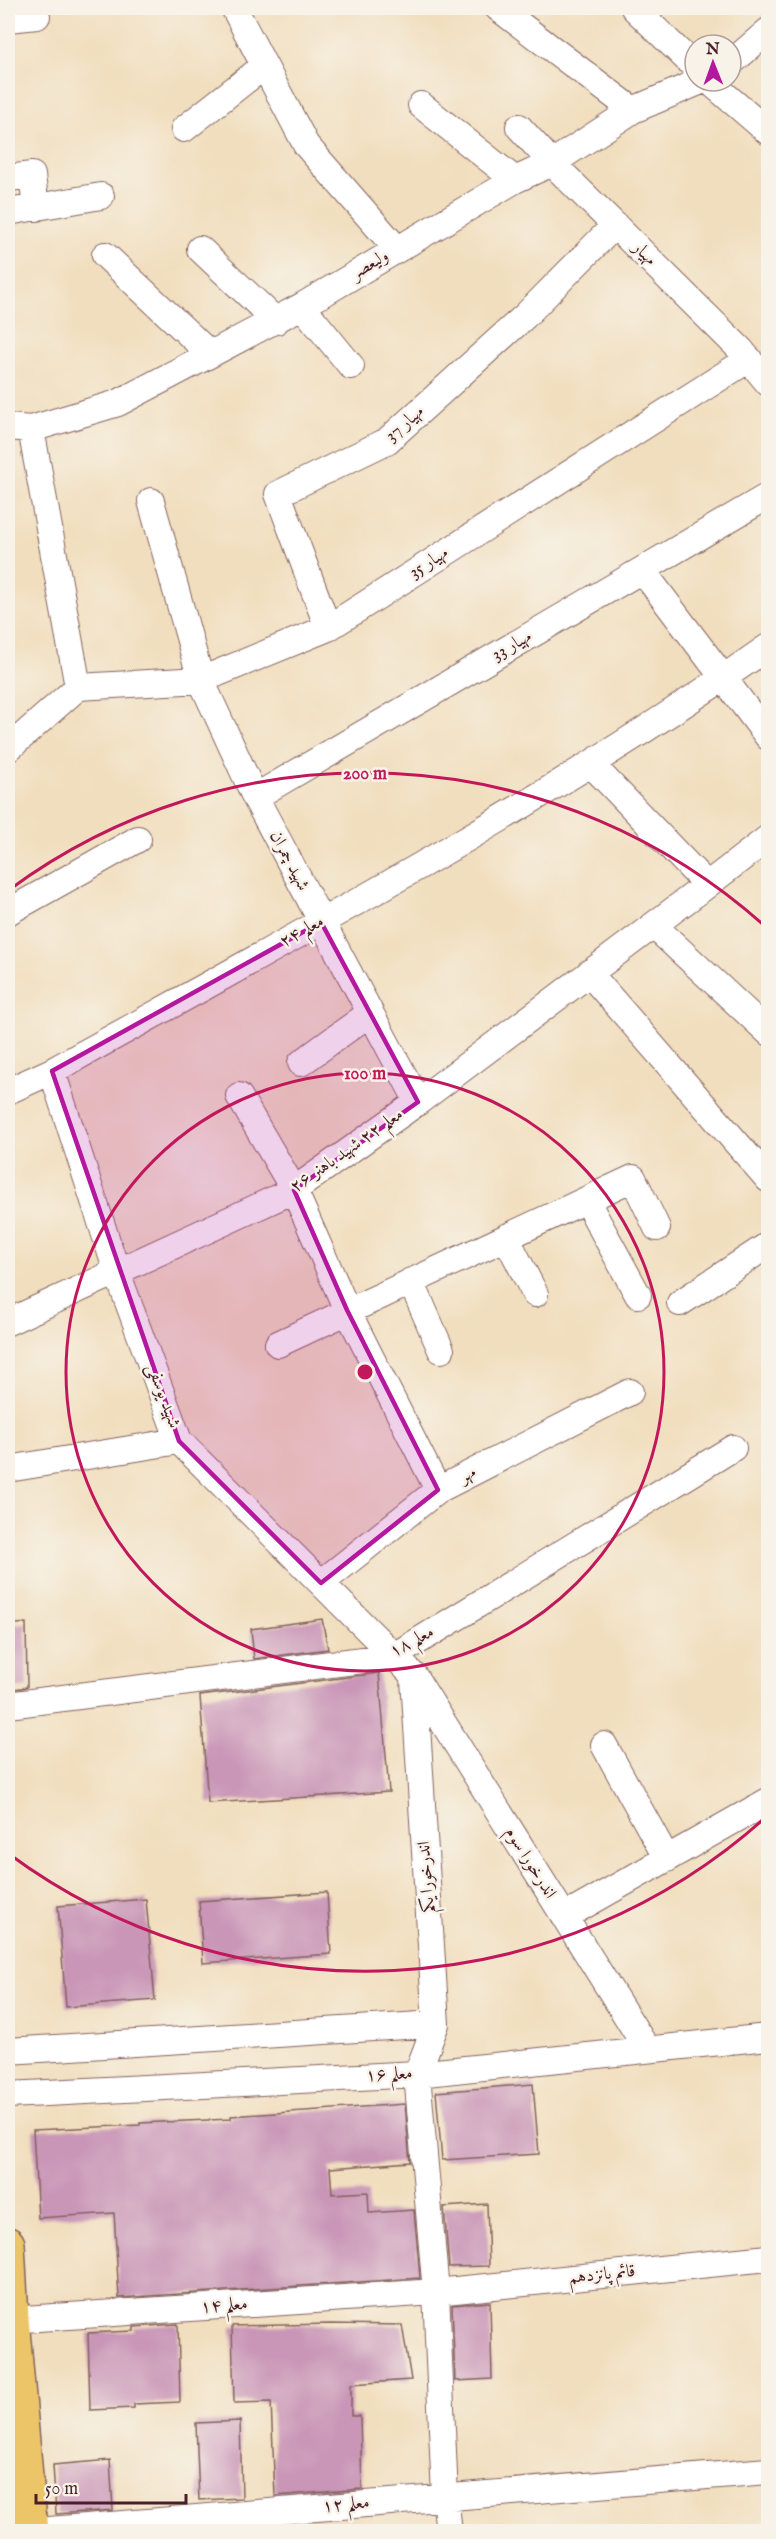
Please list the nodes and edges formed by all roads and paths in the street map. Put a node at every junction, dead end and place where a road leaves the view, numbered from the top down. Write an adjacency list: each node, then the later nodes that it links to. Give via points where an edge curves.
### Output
1 (234, 8): 9 (street)
2 (498, 8): 13 (street)
3 (634, 8): 8 (street)
4 (37, 16): 5 (street)
5 (8, 19)
6 (768, 31): 7 (street)
7 (743, 53)
8 (683, 56)
9 (264, 66): 15 (street); 25 (street, via 306,145)
10 (683, 89): 13 (street, ولیعصر)
11 (723, 93): 16 (street)
12 (421, 105): 19 (street)
13 (633, 110): 17 (street, ولیعصر)
14 (519, 127): 17 (street, مهیار)
15 (183, 129)
16 (768, 132)
17 (552, 163): 19 (street, ولیعصر); 23 (street, مهیار)
18 (8, 178): 21 (street, via 32,175)
19 (514, 180): 25 (street, ولیعصر)
20 (100, 196): 21 (street)
21 (36, 208): 22 (street)
22 (8, 213)
23 (615, 225): 30 (street, مهیار); 37 (street, مهیار 37, via 525,316 387,441 278,494)
24 (200, 249): 28 (street)
25 (397, 249): 27 (street, ولیعصر)
26 (105, 255): 29 (street)
27 (302, 306): 28 (street, ولیعصر); 31 (street)
28 (276, 321): 29 (street, ولیعصر)
29 (210, 354): 33 (street, ولیعصر, via 118,403)
30 (749, 359): 32 (street, مهیار); 37 (street, مهیار 35)
31 (351, 366)
32 (768, 383)
33 (19, 428): 41 (street)
34 (768, 496): 36 (street, مهیار 33)
35 (151, 501): 40 (street, شهید چمران)
36 (642, 570): 39 (street); 45 (street, مهیار 33)
37 (328, 627): 40 (street, مهیار 35)
38 (768, 647): 39 (street, معلم ۲۴)
39 (724, 678): 42 (street); 44 (street, معلم ۲۴)
40 (201, 680): 41 (street, مهیار 35); 45 (street, شهید چمران)
41 (78, 687): 43 (street)
42 (768, 736)
43 (8, 749)
44 (591, 764): 48 (street); 50 (street, معلم ۲۴)
45 (255, 796): 50 (street, شهید چمران)
46 (768, 838): 48 (street, معلم ۲۲ شهید باهنر ۲۶)
47 (138, 839): 49 (street)
48 (707, 885): 51 (street, معلم ۲۲ شهید باهنر ۲۶)
49 (8, 912)
50 (321, 922): 53 (street, شهید چمران); 56 (street, معلم ۲۴)
51 (654, 926): 52 (street, معلم ۲۲ شهید باهنر ۲۶); 54 (street)
52 (589, 973): 59 (street, معلم ۲۲ شهید باهنر ۲۶); 60 (street)
53 (370, 1012): 55 (street); 59 (street, شهید چمران)
54 (768, 1032)
55 (301, 1063)
56 (52, 1071): 57 (street, معلم ۲۴); 66 (street, شهید یوسفی)
57 (8, 1091)
58 (239, 1096): 61 (street)
59 (418, 1102): 61 (street, معلم ۲۲ شهید باهنر ۲۶)
60 (768, 1179)
61 (294, 1190): 66 (street, معلم ۲۲ شهید باهنر ۲۶); 71 (street)
62 (586, 1200): 63 (street, via 633,1178); 64 (street); 69 (street)
63 (657, 1228)
64 (506, 1237): 67 (street); 68 (street)
65 (768, 1245): 70 (street)
66 (117, 1272): 72 (street, معلم ۲۲ شهید باهنر ۲۶); 76 (street, شهید یوسفی)
67 (411, 1281): 71 (street); 74 (street)
68 (535, 1294)
69 (638, 1295)
70 (680, 1303)
71 (347, 1310): 73 (street); 79 (street)
72 (8, 1322)
73 (278, 1344)
74 (441, 1350)
75 (630, 1392): 79 (street, مهر)
76 (179, 1441): 78 (street); 80 (street, شهید یوسفی)
77 (733, 1448): 81 (street, معلم ۱۸)
78 (8, 1469)
79 (438, 1490): 80 (street, مهر)
80 (321, 1583): 81 (street, شهید یوسفی)
81 (394, 1656): 82 (street, شهید یوسفی); 83 (street, معلم ۱۸)
82 (414, 1676): 87 (street, اندرخورا سوم); 88 (street, اندرخورا یکم)
83 (8, 1705)
84 (604, 1745): 86 (street)
85 (768, 1801): 86 (street)
86 (667, 1859): 87 (street)
87 (564, 1917): 90 (street, اندرخورا سوم)
88 (436, 2024): 91 (street); 92 (street, اندرخورا یکم)
89 (768, 2037): 90 (street, معلم ۱۶)
90 (646, 2049): 92 (street, معلم ۱۶)
91 (8, 2051)
92 (417, 2074): 93 (street, معلم ۱۶); 96 (street)
93 (8, 2095)
94 (8, 2244): 97 (main road)
95 (768, 2258): 96 (street, قائم پانزدهم)
96 (436, 2292): 97 (street, معلم ۱۴); 99 (street)
97 (10, 2320): 100 (main road)
98 (768, 2472): 99 (street, معلم ١٢)
99 (445, 2497): 100 (street, معلم ١٢); 102 (street)
100 (31, 2531): 101 (street, معلم ١٢)
101 (25, 2532)
102 (449, 2532)

